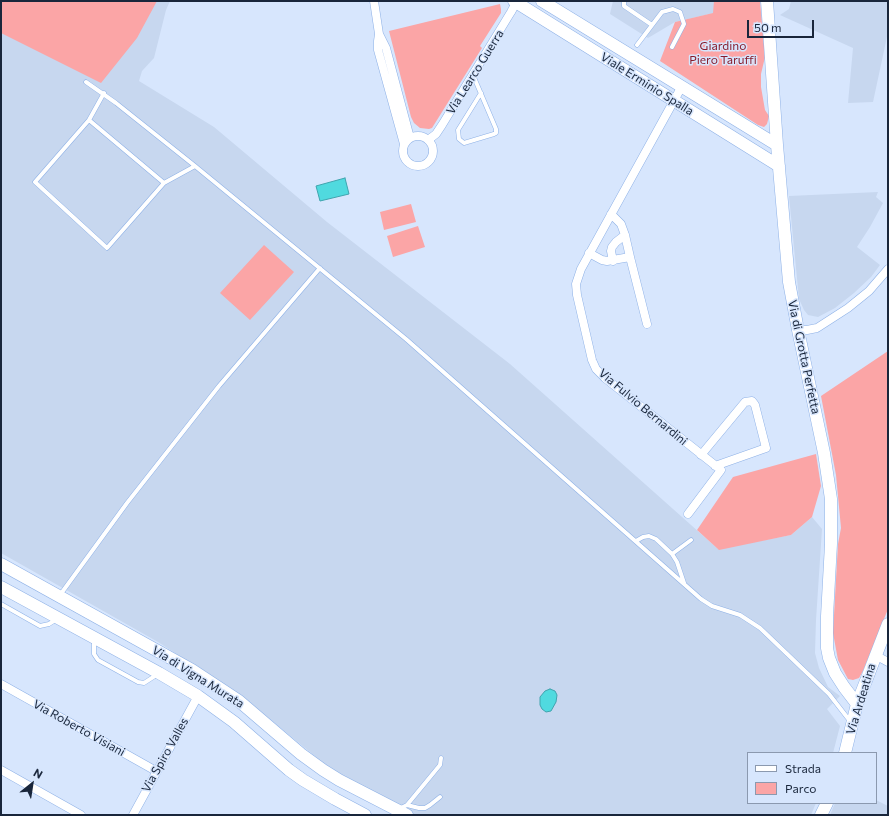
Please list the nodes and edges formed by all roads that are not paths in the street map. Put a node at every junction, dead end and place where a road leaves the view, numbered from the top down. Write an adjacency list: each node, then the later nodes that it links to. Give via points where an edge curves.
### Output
1 (374, 1): 15 (street, via 379,34 386,48)
2 (516, 1): 9 (street, Via Learco Guerra); 14 (main road, Viale Erminio Spalla)
3 (542, 1): 11 (main road, Viale Erminio Spalla)
4 (624, 1): 6 (lane, via 624,6)
5 (766, 1): 20 (main road, Via di Grotta Perfetta)
6 (652, 25): 7 (lane); 8 (lane, via 662,12 673,9 680,12 684,24)
7 (637, 45)
8 (672, 47)
9 (473, 75): 13 (lane); 18 (street, Via Learco Guerra, via 436,134)
10 (86, 82): 12 (lane)
11 (682, 86): 14 (street, Via Fulvio Bernardini); 20 (main road, Viale Erminio Spalla)
12 (104, 93): 16 (lane); 21 (lane)
13 (481, 93): 13 (lane, via 496,132 464,143 458,130)
14 (674, 101): 22 (main road, Viale Erminio Spalla); 24 (street, Via Fulvio Bernardini)
15 (399, 111): 17 (street); 19 (street)
16 (89, 120): 23 (lane); 23 (lane, via 34,182 107,248)
17 (410, 138): 18 (street, via 419,136); 19 (street)
18 (428, 140): 19 (street, via 432,147 432,157 421,166 407,162 403,153)
19 (404, 144)
20 (777, 144): 22 (main road, Via di Grotta Perfetta)
21 (195, 166): 23 (lane); 29 (lane)
22 (779, 166): 32 (main road, Via di Grotta Perfetta, via 786,256)
23 (164, 183)
24 (611, 214): 25 (street, via 621,224); 26 (street, Via Fulvio Bernardini)
25 (625, 235): 27 (street); 28 (street, via 612,247)
26 (589, 253): 28 (street, via 602,260); 33 (street, Via Fulvio Bernardini, via 576,284 596,369)
27 (630, 257): 28 (street); 31 (street)
28 (613, 261)
29 (320, 268): 37 (lane, via 435,364); 42 (lane, via 219,386 127,503)
30 (888, 269): 32 (street, via 874,286 848,308 817,328)
31 (647, 324)
32 (798, 330): 52 (main road, Via di Grotta Perfetta, via 824,453 831,506 827,651 838,679)
33 (701, 455): 34 (street, Via Fulvio Bernardini); 34 (street, via 745,402 752,401 766,448)
34 (716, 466): 35 (street, via 721,470)
35 (688, 514)
36 (691, 540): 38 (lane)
37 (636, 541): 38 (lane, via 648,536 656,539); 40 (lane)
38 (672, 554): 40 (lane)
39 (1, 564): 42 (main road, Via di Vigna Murata)
40 (684, 584): 53 (lane, via 708,604 740,615 760,628 832,696)
41 (1, 587): 44 (main road, Via di Vigna Murata)
42 (59, 597): 60 (main road, Via di Vigna Murata, via 197,673 239,701 318,766 339,780)
43 (1, 604): 44 (lane, via 40,626)
44 (58, 618): 46 (main road, Via di Vigna Murata)
45 (888, 624): 47 (main road, Via Ardeatina)
46 (94, 638): 49 (main road, Via di Vigna Murata); 49 (lane, via 96,657 103,664 141,683)
47 (875, 655): 48 (street); 52 (main road, Via Ardeatina)
48 (888, 662)
49 (159, 673): 51 (main road, Via di Vigna Murata)
50 (1, 684): 57 (street, Via Roberto Visiani)
51 (198, 696): 57 (street, Via Spiro Valles); 63 (main road, Via di Vigna Murata, via 234,722 303,780)
52 (857, 704): 53 (main road, Via Ardeatina)
53 (852, 725): 54 (main road, Via Ardeatina)
54 (845, 752)
55 (441, 758): 60 (lane, via 440,765)
56 (1, 770): 61 (street)
57 (156, 771): 62 (street, Via Spiro Valles)
58 (440, 797): 60 (lane, via 425,808)
59 (826, 804): 64 (main road)
60 (402, 811)
61 (82, 815)
62 (133, 815)
63 (365, 815)
64 (821, 815)

